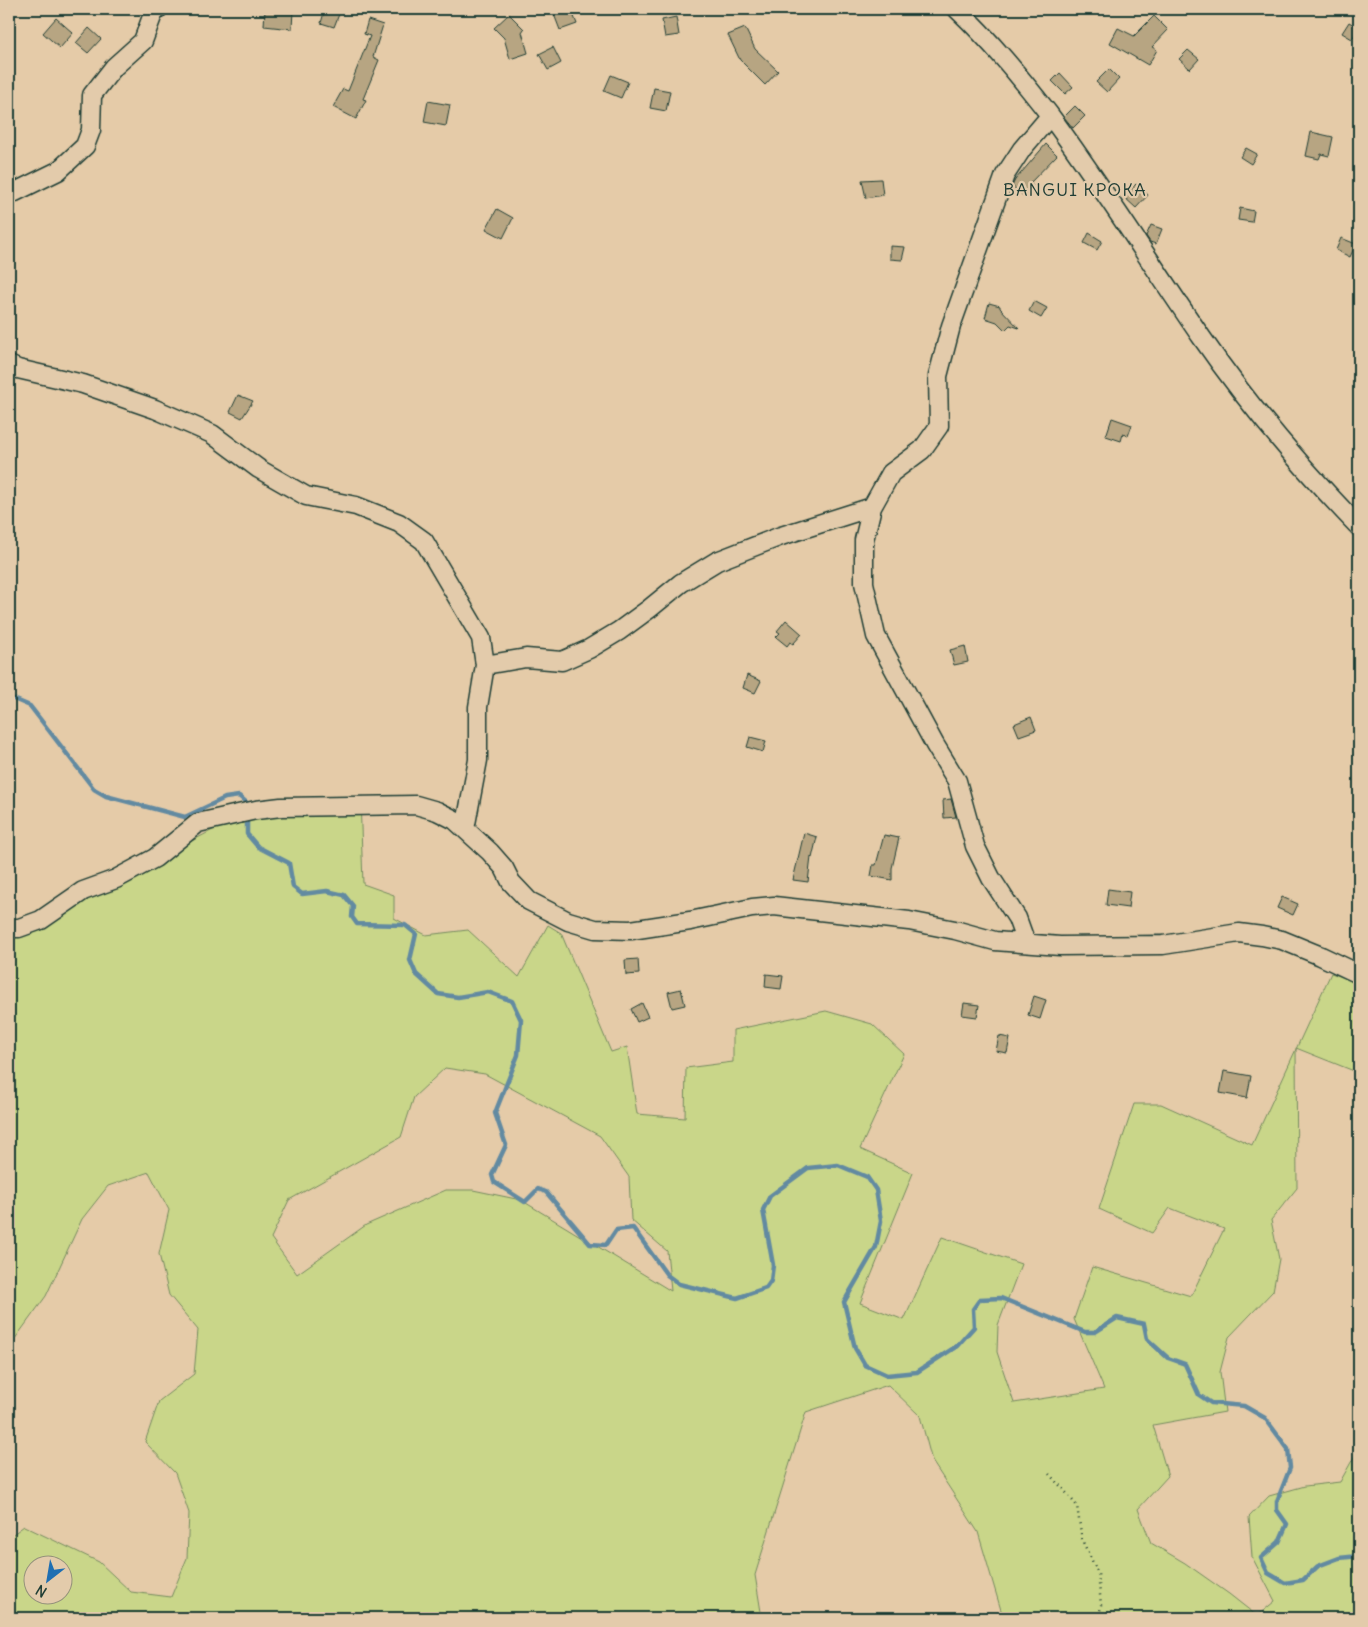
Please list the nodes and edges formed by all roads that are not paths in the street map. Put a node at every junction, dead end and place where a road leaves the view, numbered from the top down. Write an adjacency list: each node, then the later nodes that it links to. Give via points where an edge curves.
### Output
1 (158, 9): 4 (street, via 143,41 114,67 92,95 91,130 85,146 58,171)
2 (957, 9): 3 (street, via 980,30)
3 (1050, 116): 6 (street, via 1005,175 951,326 938,376 939,426 922,450 891,473); 7 (street, via 1105,192 1203,340 1267,426)
4 (9, 195)
5 (9, 365): 8 (street, via 83,384 155,409 212,434 258,469 306,496 356,506 399,523 424,541 481,638)
6 (872, 507): 8 (street, via 781,536 717,561 589,649 562,660 526,658); 11 (street, via 864,540 864,583 876,636 957,781 975,846 990,878 1016,918)
7 (1359, 527)
8 (486, 665): 9 (street, via 478,707 478,760)
9 (465, 829): 10 (street, via 437,810 416,806 256,810 198,823 155,858 116,879 83,891 41,920); 11 (street, via 490,852 529,901 568,921 595,929 631,930 774,906 909,921 995,941)
10 (9, 928)
11 (1026, 944): 12 (street, via 1163,945 1239,933 1282,940)
12 (1359, 974)

